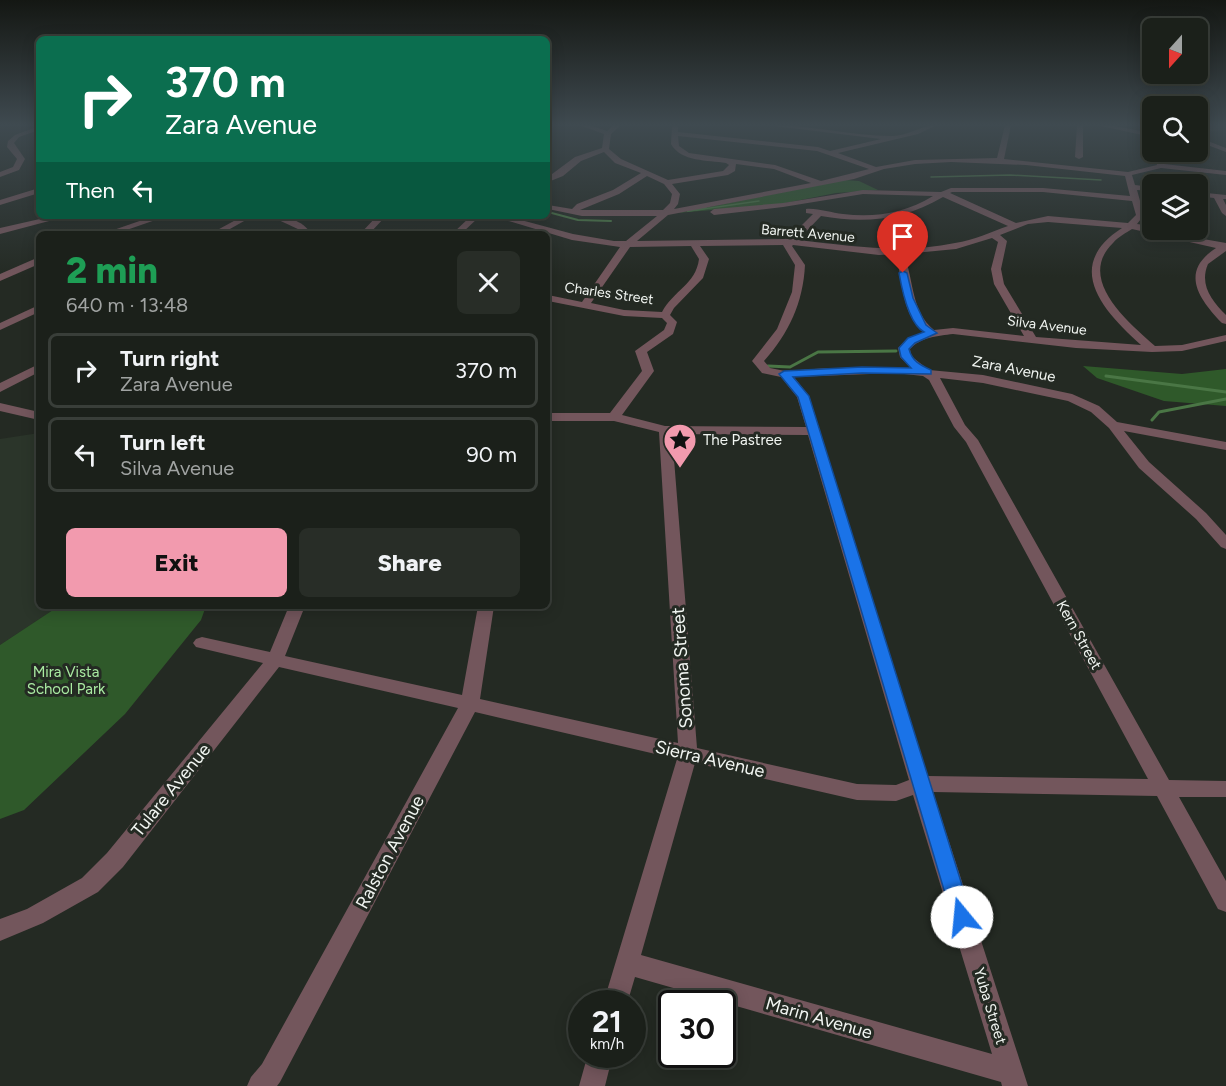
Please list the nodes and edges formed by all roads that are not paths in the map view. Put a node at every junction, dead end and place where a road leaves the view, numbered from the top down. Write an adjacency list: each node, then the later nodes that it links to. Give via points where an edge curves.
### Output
1 (642, 176): 20 (street)
2 (650, 176): 8 (street)
3 (708, 176): 8 (street)
4 (799, 176): 9 (street)
5 (857, 176): 7 (street)
6 (1129, 176): 10 (street)
7 (854, 177): 9 (street); 13 (street)
8 (667, 182): 21 (street, via 676,194 674,204)
9 (819, 183): 21 (street)
10 (1132, 187): 11 (street); 16 (street)
11 (1142, 188)
12 (36, 191): 17 (street)
13 (890, 191): 14 (street); 18 (street, via 839,194)
14 (942, 194): 16 (street, via 951,190 1010,189); 22 (street, via 909,213 892,217); 31 (street)
15 (1221, 196): 23 (street)
16 (1135, 199): 32 (street, via 1140,215)
17 (0, 203)
18 (783, 205): 21 (street); 22 (street)
19 (550, 207): 20 (street)
20 (573, 212): 21 (street)
21 (665, 213): 46 (street)
22 (819, 213): 44 (street)
23 (1226, 213)
24 (51, 219): 34 (street)
25 (154, 219): 35 (street)
26 (243, 219): 36 (street)
27 (282, 219): 37 (street)
28 (379, 219): 38 (street)
29 (473, 219): 39 (street)
30 (506, 219): 40 (street, Barrett Avenue)
31 (1014, 225): 32 (street, Barrett Avenue, via 1069,219); 42 (street, Barrett Avenue)
32 (1131, 226): 33 (street, Barrett Avenue); 60 (street, via 1106,243 1096,260 1094,274 1102,296)
33 (1142, 228)
34 (0, 231)
35 (116, 231)
36 (220, 231)
37 (306, 231)
38 (367, 231)
39 (459, 231)
40 (544, 231)
41 (550, 233): 46 (street, Barrett Avenue)
42 (993, 235): 48 (street, Barrett Avenue, via 956,246); 58 (street, via 1003,241 996,269 999,284)
43 (1195, 240): 47 (street, Barrett Avenue)
44 (791, 242): 45 (street, Barrett Avenue); 48 (street, Barrett Avenue); 63 (street, Yuba Street, via 787,246 798,260 800,274 793,306 786,327 758,361 766,371)
45 (694, 243): 46 (street, Barrett Avenue); 54 (street, via 704,259 702,276 669,306)
46 (627, 244): 52 (street)
47 (1225, 247): 55 (street, via 1202,265 1198,279 1203,297)
48 (899, 252): 57 (street, via 909,298 922,327)
49 (36, 261): 50 (street)
50 (0, 278)
51 (550, 298): 52 (street, Charles Street)
52 (584, 306): 54 (street, Charles Street)
53 (36, 309): 56 (street)
54 (665, 315): 68 (street, via 672,322 669,332 641,351 648,371)
55 (1226, 321)
56 (0, 327)
57 (932, 333): 58 (street, Silva Avenue, via 953,331); 62 (street, Silva Avenue, via 911,340 904,348 906,357)
58 (1031, 338): 60 (street, Silva Avenue)
59 (1226, 338): 60 (street, Silva Avenue, via 1182,348)
60 (1152, 349)
61 (36, 369): 64 (street)
62 (927, 372): 63 (street, Zara Avenue); 69 (street, Zara Avenue, via 1072,398); 81 (street, Kern Street, via 972,440)
63 (784, 374): 71 (street, Yuba Street, via 803,396)
64 (0, 388)
65 (0, 406): 66 (street)
66 (36, 415)
67 (550, 417): 68 (street)
68 (614, 417): 70 (street)
69 (1113, 425): 72 (street, Zara Avenue); 73 (street, via 1144,465)
70 (665, 430): 71 (street); 79 (street, Sonoma Street)
71 (813, 431): 80 (street, Yuba Street)
72 (1226, 446)
73 (1226, 544)
74 (296, 609): 77 (street, Tulare Avenue)
75 (486, 609): 78 (street, Ralston Avenue)
76 (202, 643): 77 (street, Sierra Avenue)
77 (275, 660): 78 (street, Sierra Avenue); 84 (street, Tulare Avenue, via 115,860 90,885 35,916)
78 (470, 704): 79 (street, Sierra Avenue); 89 (street, Ralston Avenue, via 271,1073)
79 (688, 755): 80 (street, Sierra Avenue, via 857,792 896,793); 85 (street, Sonoma Street)
80 (920, 784): 81 (street, Sierra Avenue); 88 (street, Yuba Street)
81 (1164, 789): 82 (street, Sierra Avenue); 83 (street, Kern Street)
82 (1226, 789)
83 (1226, 902)
84 (0, 930)
85 (627, 963): 86 (street, Sonoma Street); 88 (street, Marin Avenue)
86 (619, 990)
87 (597, 1068): 90 (street)
88 (1013, 1079)
89 (260, 1086)
90 (592, 1086)

